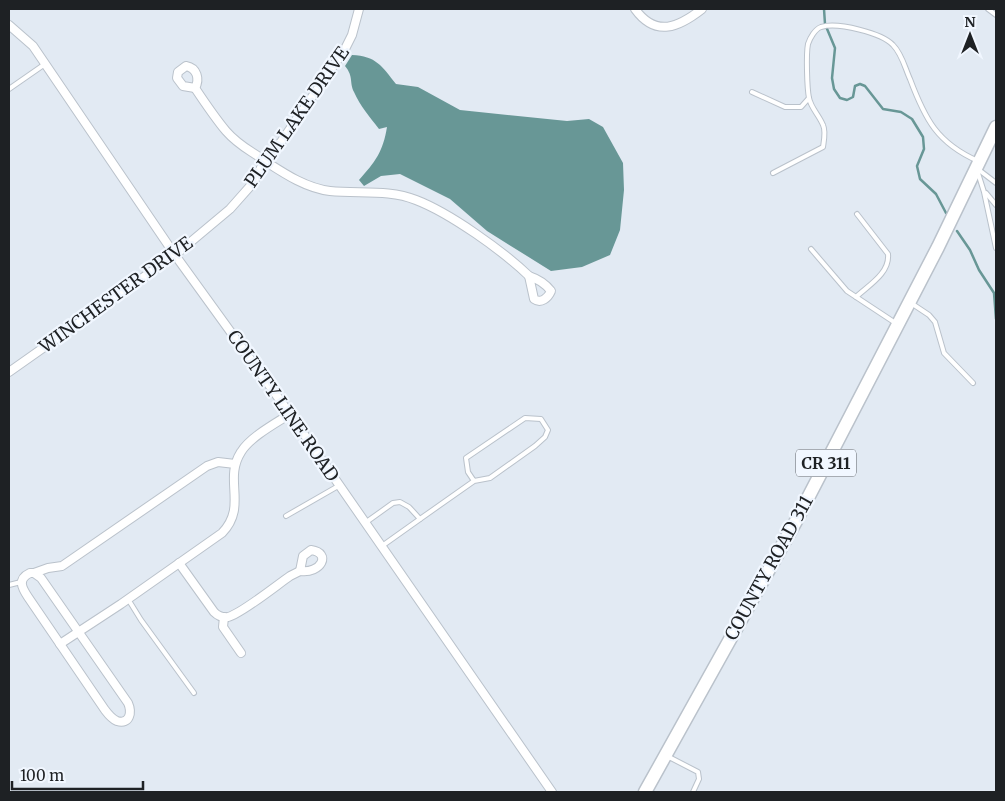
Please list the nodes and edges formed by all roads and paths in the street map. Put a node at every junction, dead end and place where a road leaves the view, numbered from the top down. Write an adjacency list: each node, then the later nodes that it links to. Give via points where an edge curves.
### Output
1 (359, 9): 13 (street, PLUM LAKE DRIVE, via 345,49 281,142)
2 (635, 9): 3 (street, via 643,20 659,26 674,26 686,22)
3 (702, 9)
4 (988, 9): 5 (lane)
5 (996, 15)
6 (9, 25): 7 (street, COUNTY LINE ROAD, via 33,46)
7 (45, 64): 9 (lane); 23 (street, COUNTY LINE ROAD)
8 (196, 88): 13 (street, via 226,131 247,151)
9 (9, 89)
10 (752, 92): 11 (lane, via 785,108 802,107)
11 (809, 98): 14 (lane, via 808,45 812,34 820,27 835,26 883,36 900,54 929,122 946,142); 15 (lane, via 824,126 823,147)
12 (995, 132): 14 (main road, COUNTY ROAD 311 / CR 311)
13 (264, 160): 20 (street, PLUM LAKE DRIVE, via 253,183); 24 (street, via 284,174 319,188 393,194 416,200 476,235)
14 (979, 165): 16 (lane); 17 (lane); 26 (main road, COUNTY ROAD 311 / CR 311)
15 (773, 173)
16 (996, 182)
17 (984, 192): 18 (lane); 22 (lane)
18 (996, 205)
19 (857, 214): 25 (lane, via 888,254 889,262 885,271)
20 (221, 217): 23 (street, WINCHESTER DRIVE)
21 (811, 248): 25 (lane, via 847,291)
22 (996, 248)
23 (175, 255): 28 (street, WINCHESTER DRIVE); 30 (street, COUNTY LINE ROAD)
24 (529, 276)
25 (856, 297): 27 (lane)
26 (910, 302): 27 (main road, COUNTY ROAD 311 / CR 311); 29 (lane, via 935,322 944,353)
27 (898, 324): 49 (main road, COUNTY ROAD 311 / CR 311, via 796,521)
28 (9, 372)
29 (974, 383)
30 (290, 414): 31 (street, via 248,443); 33 (street, COUNTY LINE ROAD)
31 (236, 464): 38 (street, via 235,511 228,526); 40 (street, via 218,462 207,466 62,566)
32 (474, 481): 32 (lane, via 468,472 466,458 525,418 541,419 548,430 536,446 490,478); 35 (lane)
33 (340, 486): 34 (lane); 36 (street, COUNTY LINE ROAD)
34 (286, 516)
35 (420, 519): 36 (lane, via 400,502 393,503); 37 (lane)
36 (365, 523): 37 (street, COUNTY LINE ROAD)
37 (382, 546): 50 (street, COUNTY LINE ROAD)
38 (179, 563): 43 (street); 44 (street, via 214,612)
39 (300, 571): 44 (street, via 236,614)
40 (34, 573): 41 (street, via 25,575); 45 (street, via 41,578)
41 (21, 582): 42 (lane); 46 (street)
42 (9, 585)
43 (128, 599): 45 (street); 48 (lane)
44 (224, 617): 47 (street, via 223,627)
45 (78, 632): 46 (street); 46 (street, via 128,703 131,709 127,720 116,721 110,717)
46 (60, 644)
47 (241, 653)
48 (194, 693)
49 (665, 755): 51 (main road, COUNTY ROAD 311 / CR 311); 52 (lane, via 698,772)
50 (552, 792)
51 (645, 792)
52 (693, 792)

